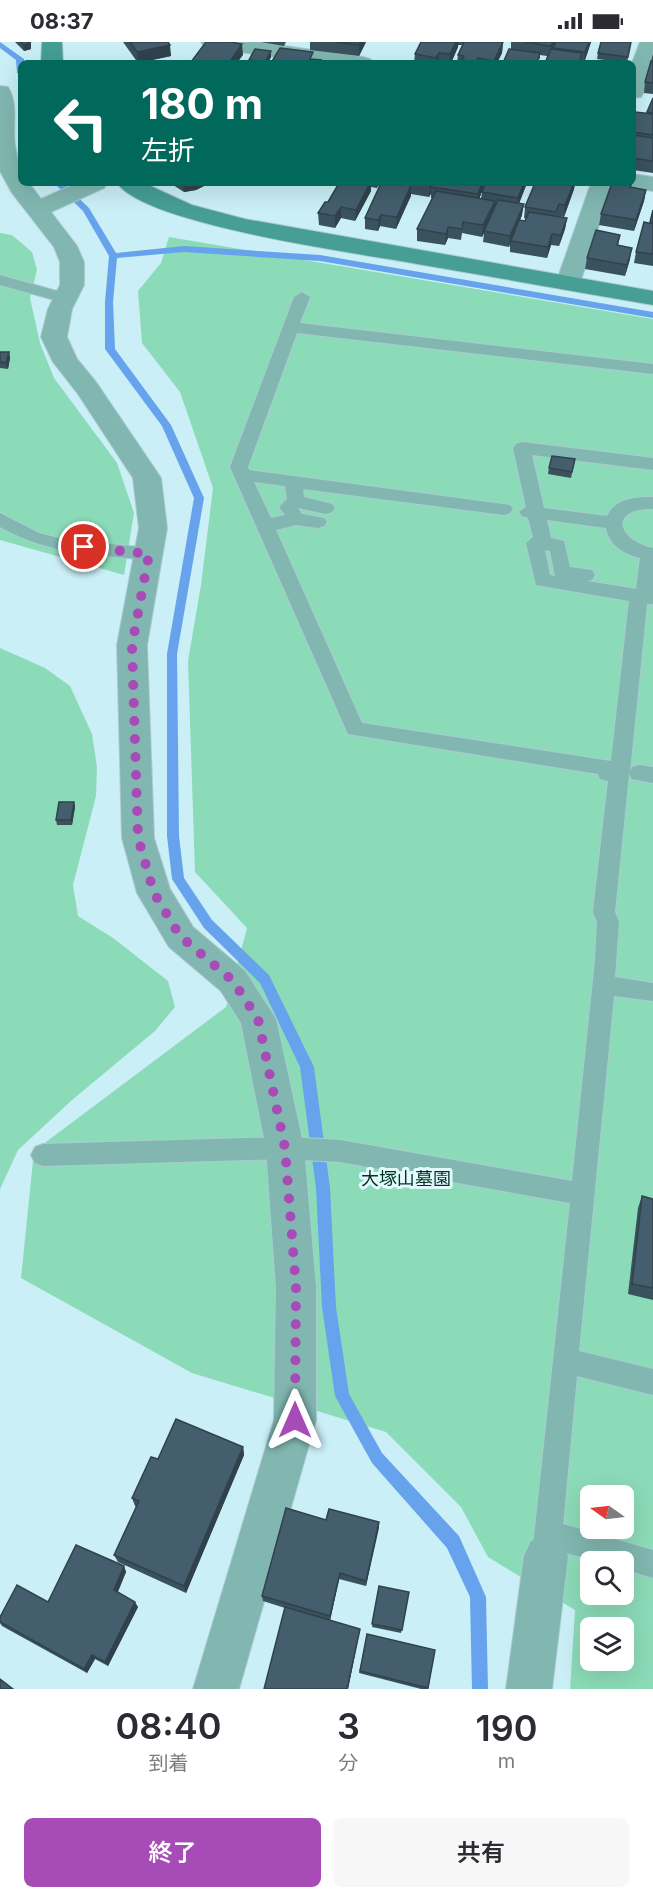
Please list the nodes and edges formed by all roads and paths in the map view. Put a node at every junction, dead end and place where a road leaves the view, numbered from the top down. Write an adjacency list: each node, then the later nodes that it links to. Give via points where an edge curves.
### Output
1 (52, 42): 4 (street)
2 (211, 42): 5 (street)
3 (650, 42): 6 (street)
4 (52, 60)
5 (341, 60)
6 (636, 83)
7 (0, 92): 9 (street, via 6,160)
8 (636, 181): 10 (street)
9 (18, 184)
10 (653, 184)
11 (19, 186): 15 (street)
12 (89, 186): 15 (street)
13 (133, 186): 17 (street, via 156,200 196,215 245,226)
14 (601, 186): 17 (street)
15 (38, 208): 19 (street, via 72,262 72,285)
16 (0, 280): 19 (lane)
17 (568, 283): 20 (street)
18 (302, 297): 21 (lane)
19 (65, 298): 34 (street, via 54,337 66,362 147,478 153,528)
20 (653, 298)
21 (291, 327): 22 (lane); 24 (lane, via 239,467)
22 (653, 369)
23 (653, 464): 29 (lane, via 522,447)
24 (242, 475): 25 (lane); 33 (lane)
25 (293, 482): 27 (lane); 28 (lane)
26 (653, 503): 32 (lane, via 622,509)
27 (504, 509)
28 (296, 510): 30 (lane); 33 (lane)
29 (533, 513): 32 (lane); 36 (lane, via 543,544 558,545 562,572 593,576 594,589)
30 (322, 515)
31 (0, 519): 34 (lane, via 33,537 62,545)
32 (614, 523): 35 (lane, via 616,537 629,548)
33 (264, 526): 38 (lane, via 355,729)
34 (149, 554): 42 (street, via 132,645 138,838 154,893 180,936 233,981 258,1019)
35 (651, 554): 36 (lane)
36 (646, 597): 37 (lane)
37 (632, 707): 38 (lane); 39 (lane)
38 (637, 774): 39 (lane)
39 (618, 843): 40 (lane, via 604,912 608,922)
40 (603, 985): 41 (lane); 44 (lane)
41 (653, 992)
42 (285, 1148): 43 (lane); 44 (lane, via 340,1151); 49 (street, via 296,1287 295,1420)
43 (43, 1155)
44 (583, 1194): 45 (lane)
45 (566, 1361): 46 (lane); 47 (lane)
46 (653, 1382)
47 (547, 1545): 48 (lane); 50 (street)
48 (653, 1564)
49 (216, 1689)
50 (529, 1689)

